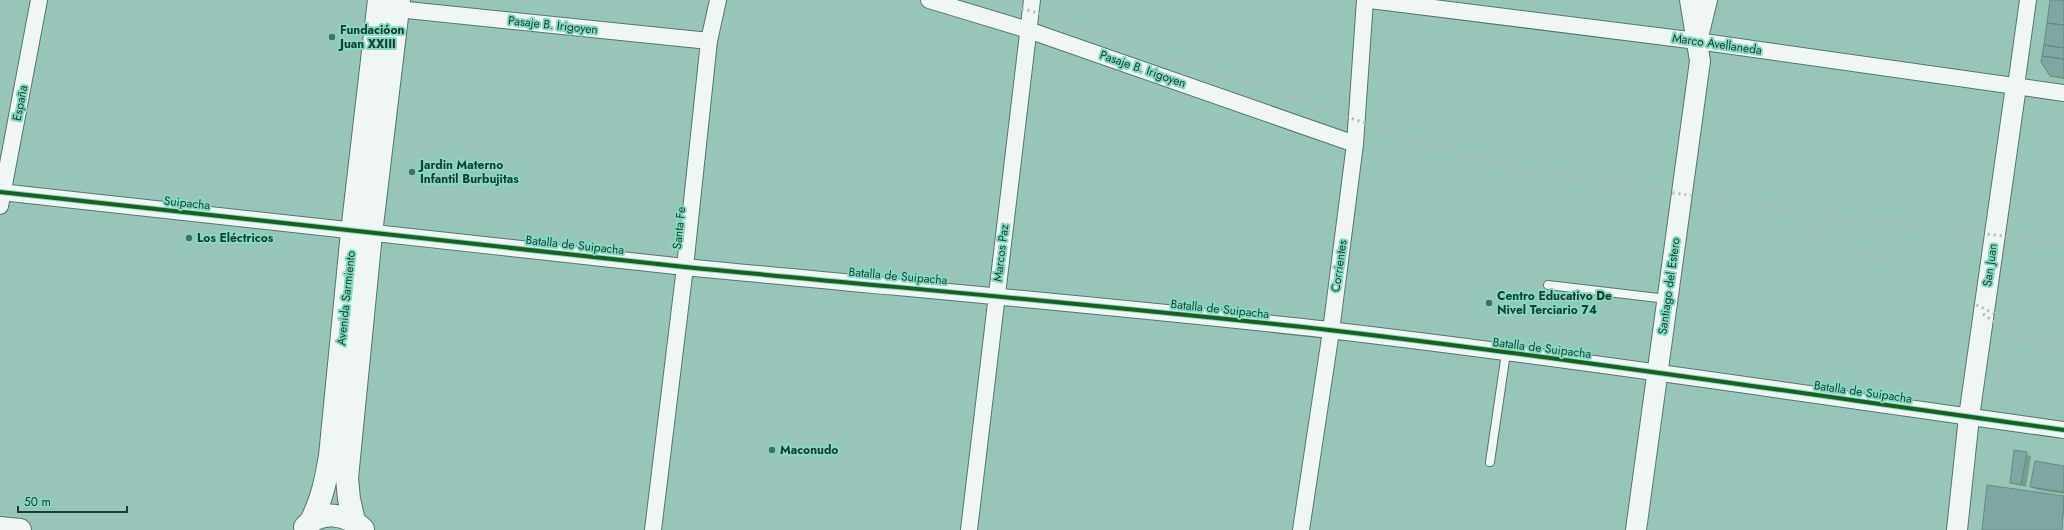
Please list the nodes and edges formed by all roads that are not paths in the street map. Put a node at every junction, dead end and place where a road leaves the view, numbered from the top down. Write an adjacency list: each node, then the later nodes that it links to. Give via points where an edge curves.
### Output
1 (39, 0): 17 (street, España)
2 (718, 0): 12 (street, Santa Fe)
3 (929, 0): 11 (street, Pasaje B. Irigoyen)
4 (1032, 0): 11 (street, Marcos Paz)
5 (1365, 0): 16 (street, Corrientes)
6 (1370, 0): 13 (street, Marco Avellaneda)
7 (1690, 0): 13 (street, Santiago del Estero)
8 (1707, 0): 13 (street, Santiago del Estero)
9 (2028, 0): 14 (street, San Juan)
10 (392, 3): 12 (street, Pasaje B. Irigoyen); 18 (main road, Avenida Sarmiento)
11 (1028, 30): 16 (street, Pasaje B. Irigoyen); 21 (street, Marcos Paz)
12 (710, 41): 19 (street, Santa Fe)
13 (1697, 41): 14 (street, Marco Avellaneda); 22 (street, Santiago del Estero, via 1700,61)
14 (2016, 86): 15 (street, Marco Avellaneda); 26 (street, San Juan)
15 (2064, 92)
16 (1355, 144): 23 (street, Corrientes)
17 (1, 197): 18 (street, Suipacha)
18 (362, 233): 19 (street, Batalla de Suipacha); 29 (main road, Avenida Sarmiento, via 325,485 319,506); 30 (main road, Avenida Sarmiento, via 347,478 349,499)
19 (685, 267): 21 (street, Batalla de Suipacha); 33 (street, Santa Fe)
20 (1548, 285): 22 (lane)
21 (996, 296): 23 (street, Batalla de Suipacha); 34 (street, Marcos Paz)
22 (1668, 299): 25 (street, Santiago del Estero)
23 (1330, 331): 24 (street, Batalla de Suipacha); 35 (street, Corrientes)
24 (1506, 353): 25 (street, Batalla de Suipacha); 28 (lane)
25 (1657, 373): 26 (street, Batalla de Suipacha); 36 (street, Santiago del Estero)
26 (1969, 417): 27 (street, Batalla de Suipacha); 37 (street, San Juan)
27 (2064, 430)
28 (1490, 462)
29 (307, 525): 30 (main road, via 333,515 344,516)
30 (361, 527)
31 (0, 528): 32 (main road)
32 (20, 530)
33 (652, 530)
34 (969, 530)
35 (1301, 530)
36 (1636, 530)
37 (1957, 530)

